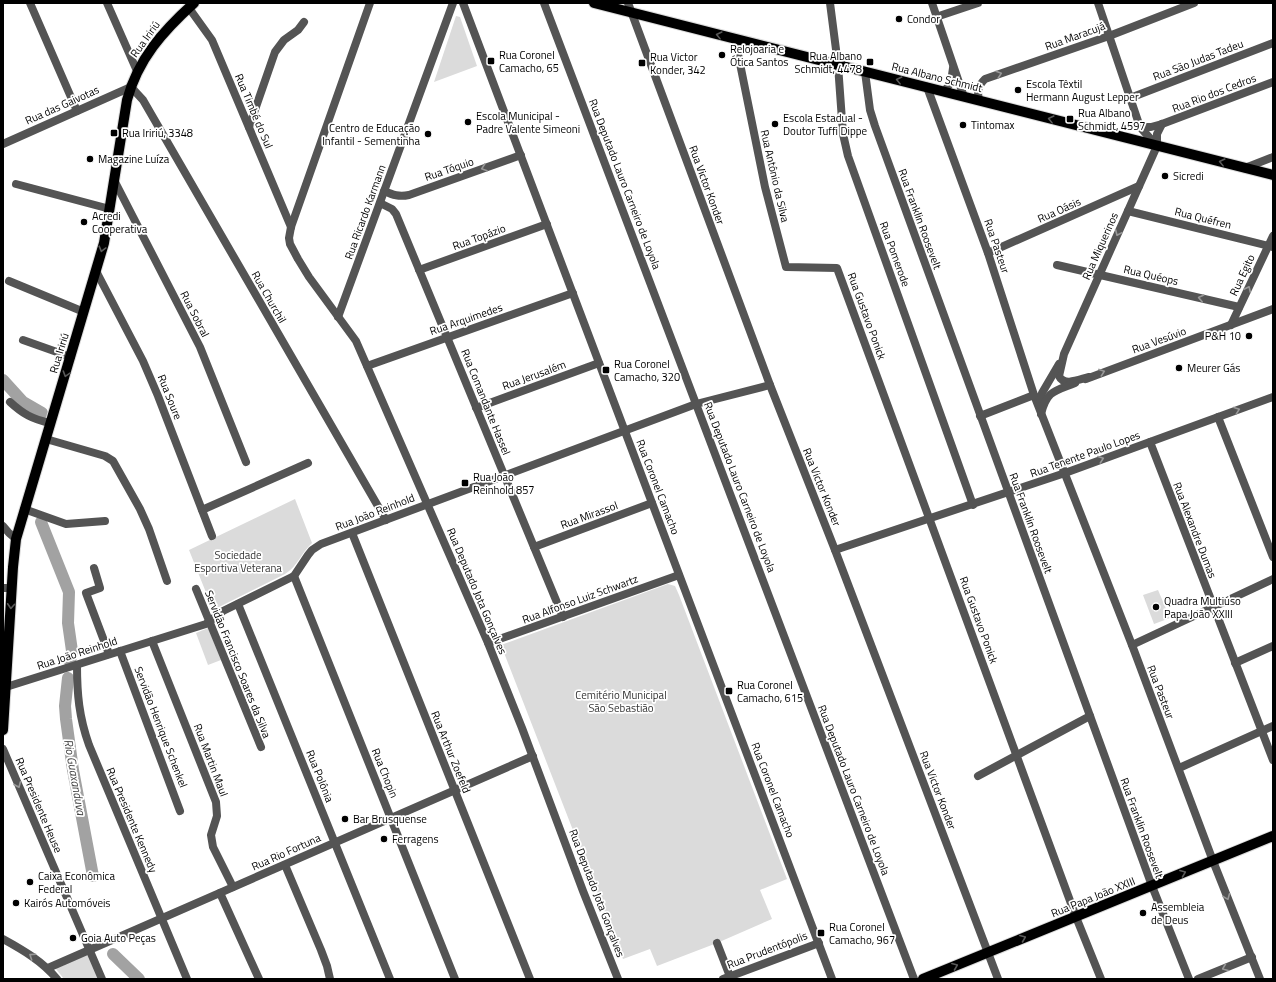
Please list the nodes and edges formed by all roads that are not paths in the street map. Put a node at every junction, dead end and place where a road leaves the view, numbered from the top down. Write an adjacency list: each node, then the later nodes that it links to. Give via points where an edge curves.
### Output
1 (30, 3): 31 (street)
2 (107, 3): 22 (street)
3 (370, 3): 50 (street)
4 (453, 3): 45 (street, Rua Ricardo Karmann)
5 (463, 3): 38 (street, Rua Coronel Camacho)
6 (544, 3): 79 (street, Rua Deputado Lauro Carneiro de Loyola)
7 (594, 3): 14 (main road, Rua Albano Schmidt)
8 (830, 3): 20 (street, Rua Pomerode)
9 (932, 3): 15 (street)
10 (978, 3): 15 (street)
11 (1098, 3): 17 (street)
12 (1194, 3): 17 (street, Rua Maracujá)
13 (191, 6): 22 (main road, Rua Iririú, via 162,34); 33 (street, Rua Timbé do Sul, via 212,40)
14 (629, 8): 18 (main road, Rua Albano Schmidt, one-way to 14); 74 (street, Rua Victor Konder)
15 (936, 17): 21 (street)
16 (304, 22): 33 (street, via 284,40 276,52)
17 (1109, 36): 29 (street); 30 (street, Rua Maracujá, one-way to 17, via 978,88 985,79)
18 (735, 39): 20 (main road, Rua Albano Schmidt); 55 (street, Rua Antônio da Silva, via 765,187 786,267)
19 (1273, 43): 29 (street, Rua São Judas Tadeu)
20 (838, 65): 23 (main road, Rua Albano Schmidt); 95 (street, Rua Pomerode, via 843,134 848,156)
21 (953, 65): 27 (street, via 951,82); 28 (street)
22 (137, 71): 25 (main road, Rua Iririú)
23 (865, 72): 26 (main road, Rua Albano Schmidt, one-way to 23); 82 (street, Rua Franklin Roosevelt, via 872,117)
24 (1273, 82): 32 (street, Rua Rio dos Cedros)
25 (131, 87): 31 (street, Rua das Gaivotas); 42 (main road, Rua Iririú); 99 (street, Rua Churchil, via 143,100)
26 (927, 88): 27 (main road, Rua Albano Schmidt); 53 (street, Rua Pasteur)
27 (944, 92): 28 (main road, Rua Albano Schmidt)
28 (964, 96): 30 (main road, Rua Albano Schmidt)
29 (1130, 98): 34 (street)
30 (979, 100): 35 (main road, Rua Albano Schmidt, one-way to 30)
31 (77, 110): 36 (street, Rua das Gaivotas)
32 (1162, 124): 34 (street, Rua Rio dos Cedros); 37 (street, Rua Rio dos Cedros, via 1157,134)
33 (249, 126): 50 (street, Rua Timbé do Sul)
34 (1140, 127): 35 (street); 37 (street)
35 (1130, 139): 37 (main road, Rua Albano Schmidt)
36 (3, 144)
37 (1156, 146): 40 (main road, Rua Albano Schmidt, one-way to 37); 44 (street, Rua Miquerinos)
38 (521, 155): 45 (street, Rua Tóquio, one-way to 45, via 408,195); 49 (street, Rua Coronel Camacho)
39 (1273, 157): 40 (street)
40 (1245, 168): 41 (main road, Rua Albano Schmidt)
41 (1273, 175)
42 (114, 180): 47 (main road, Rua Iririú); 88 (street, Rua Sobral, via 200,347)
43 (16, 184): 47 (street)
44 (1139, 186): 48 (street, Rua Miquerinos); 53 (street, Rua Oásis)
45 (384, 192): 46 (street, Rua Ricardo Karmann)
46 (380, 203): 56 (street, Rua Comandante Hassel, via 396,214); 64 (street, Rua Ricardo Karmann)
47 (110, 209): 57 (main road, Rua Iririú, one-way to 57)
48 (1128, 211): 52 (street, Rua Quéfren); 58 (street, Rua Miquerinos, one-way to 58)
49 (547, 224): 56 (street, Rua Topázio); 60 (street, Rua Coronel Camacho)
50 (291, 228): 64 (street, Rua Deputado Jota Gonçalves, via 290,244 293,251)
51 (1273, 236): 52 (street, Rua Egito)
52 (1271, 246): 61 (street, Rua Egito, one-way to 52)
53 (988, 253): 72 (street, Rua Pasteur)
54 (1057, 265): 58 (street, Rua Quéops)
55 (837, 268): 98 (street, Rua Gustavo Ponick)
56 (419, 270): 66 (street, Rua Comandante Hassel)
57 (96, 271): 63 (main road, Rua Iririú); 97 (street, Rua Soure, via 143,361)
58 (1100, 274): 61 (street, Rua Quéops, one-way to 58); 68 (street, Rua Miquerinos)
59 (9, 281): 63 (street)
60 (573, 293): 66 (street, Rua Arquimedes); 70 (street, Rua Coronel Camacho)
61 (1239, 307): 65 (street, Rua Egito)
62 (1273, 309): 65 (street, Rua Vesúvio)
63 (84, 312): 69 (main road, Rua Iririú)
64 (338, 316): 71 (street, Rua Deputado Jota Gonçalves, via 356,341)
65 (1231, 325): 73 (street, Rua Vesúvio, one-way to 65)
66 (447, 338): 71 (street, Rua Arquimedes); 80 (street, Rua Comandante Hassel)
67 (23, 340): 69 (street)
68 (1064, 354): 73 (street, Rua Miquerinos, via 1059,376 1061,380 1070,382); 75 (street, Rua Miquerinos)
69 (71, 357): 84 (main road, Rua Iririú, one-way to 84)
70 (599, 363): 80 (street, Rua Jerusalém); 85 (street, Rua Coronel Camacho)
71 (367, 366): 94 (street, Rua Deputado Jota Gonçalves)
72 (1028, 376): 75 (street, via 1035,387 1042,390); 76 (street, Rua Pasteur)
73 (1089, 377): 81 (street, Rua Vesúvio, via 1053,392 1046,399)
74 (770, 385): 79 (street, Rua João Reinhold); 106 (street, Rua Victor Konder)
75 (1045, 388): 81 (street, Rua Miquerinos)
76 (1034, 395): 81 (street, Rua Pasteur); 82 (street)
77 (1273, 397): 83 (street, Rua Tenente Paulo Lopes, one-way to 77)
78 (10, 402): 84 (street, via 30,417)
79 (696, 404): 85 (street, Rua João Reinhold); 170 (street, Rua Deputado Lauro Carneiro de Loyola)
80 (476, 408): 91 (street, Rua Comandante Hassel)
81 (1041, 412): 90 (street, Rua Pasteur)
82 (980, 416): 92 (street, Rua Franklin Roosevelt)
83 (1218, 417): 87 (street, Rua Tenente Paulo Lopes); 107 (street)
84 (50, 423): 86 (main road, Rua Iririú)
85 (625, 430): 91 (street, Rua João Reinhold); 93 (street, Rua Coronel Camacho)
86 (46, 439): 96 (main road, Rua Iririú); 112 (street, via 105,456 113,461 149,529)
87 (1150, 442): 90 (street, Rua Tenente Paulo Lopes, one-way to 87); 116 (street, Rua Alexandre Dumas)
88 (246, 462)
89 (308, 463): 97 (street)
90 (1065, 473): 92 (street, Rua Tenente Paulo Lopes); 122 (street, Rua Pasteur)
91 (504, 476): 94 (street, Rua João Reinhold); 105 (street, Rua Comandante Hassel)
92 (1008, 493): 95 (street, Rua Tenente Paulo Lopes); 129 (street, Rua Franklin Roosevelt)
93 (652, 503): 105 (street, Rua Mirassol); 109 (street, Rua Coronel Camacho)
94 (427, 504): 99 (street, Rua João Reinhold); 121 (street, Rua Deputado Jota Gonçalves)
95 (972, 505): 98 (street, Rua Tenente Paulo Lopes)
96 (24, 508): 100 (street, via 66,524); 104 (main road, Rua Iririú)
97 (202, 510): 103 (street, Rua Soure)
98 (930, 519): 106 (street, Rua Tenente Paulo Lopes); 135 (street, Rua Gustavo Ponick)
99 (386, 520): 102 (street, Rua João Reinhold)
100 (105, 521)
101 (3, 526): 104 (street)
102 (352, 533): 110 (street, Rua João Reinhold, via 316,547); 140 (street, Rua Arthur Zoefeld)
103 (212, 536)
104 (16, 539): 113 (main road, Rua Iririú)
105 (534, 547): 117 (street, Rua Comandante Hassel)
106 (835, 550): 156 (street, Rua Victor Konder)
107 (1273, 558)
108 (94, 568): 125 (street, via 100,588 86,593)
109 (680, 575): 117 (street, Rua Alfonso Luiz Schwartz); 153 (street, Rua Coronel Camacho)
110 (294, 576): 115 (street, Rua João Reinhold); 142 (street, Rua Chopin)
111 (1273, 579): 116 (street)
112 (167, 582)
113 (7, 588): 120 (main road, Rua Iririú, one-way to 120)
114 (196, 589): 118 (street, Servidão Francisco Soares da Silva)
115 (238, 604): 118 (street, Rua João Reinhold); 144 (street, Rua Polônia)
116 (1214, 607): 122 (street); 126 (street, Rua Alexandre Dumas)
117 (563, 616): 121 (street, Rua Alfonso Luiz Schwartz)
118 (209, 621): 119 (street, Rua João Reinhold); 133 (street, Servidão Francisco Soares da Silva)
119 (152, 641): 124 (street, Rua João Reinhold); 148 (street, Rua Martin Maul, via 216,802 217,816 211,835 213,847)
120 (6, 642): 128 (main road, Rua Iririú)
121 (488, 643): 136 (street, Rua Deputado Jota Gonçalves)
122 (1132, 645): 138 (street, Rua Pasteur)
123 (1273, 646): 126 (street)
124 (120, 651): 125 (street, Rua João Reinhold); 141 (street, Servidão Henrique Schenkel)
125 (109, 654): 127 (street, Rua João Reinhold)
126 (1235, 663): 132 (street, Rua Alexandre Dumas)
127 (71, 666): 128 (street, Rua João Reinhold); 151 (street, Rua Presidente Kennedy, via 84,732)
128 (6, 687): 131 (main road, Rua Iririú)
129 (1090, 716): 135 (street); 147 (street, Rua Franklin Roosevelt)
130 (1273, 726): 132 (street)
131 (3, 730)
132 (1262, 732): 137 (street, Rua Alexandre Dumas); 138 (street)
133 (261, 747)
134 (3, 749): 155 (street, Rua Presidente Heuse, one-way to 155)
135 (1017, 755): 139 (street); 150 (street, Rua Gustavo Ponick)
136 (533, 756): 140 (street, Rua Rio Fortuna); 168 (street, Rua Deputado Jota Gonçalves)
137 (1273, 760)
138 (1179, 768): 145 (street, Rua Pasteur)
139 (978, 776)
140 (455, 790): 142 (street, Rua Rio Fortuna); 167 (street, Rua Arthur Zoefeld)
141 (180, 811)
142 (391, 818): 144 (street, Rua Rio Fortuna); 166 (street, Rua Chopin)
143 (1273, 836): 145 (main road, Rua Papa João XXIII)
144 (335, 843): 146 (street, Rua Rio Fortuna); 165 (street, Rua Polônia)
145 (1213, 861): 147 (main road, Rua Papa João XXIII, one-way to 145); 157 (street, Rua Pasteur, one-way to 157)
146 (285, 865): 148 (street, Rua Rio Fortuna); 164 (street, via 328,966)
147 (1152, 886): 150 (main road, Rua Papa João XXIII); 174 (street, Rua Franklin Roosevelt)
148 (233, 887): 149 (street, Rua Rio Fortuna)
149 (220, 893): 151 (street, Rua Rio Fortuna); 163 (street)
150 (1076, 916): 156 (main road, Rua Papa João XXIII, one-way to 150); 173 (street, Rua Gustavo Ponick)
151 (162, 918): 155 (street, Rua Rio Fortuna); 162 (street, Rua Presidente Kennedy)
152 (3, 939): 158 (street, one-way to 152)
153 (819, 942): 159 (street, Rua Prudentópolis); 169 (street, Rua Coronel Camacho)
154 (717, 943): 159 (street)
155 (89, 950): 158 (street, Rua Rio Fortuna); 161 (street, Rua Presidente Heuse)
156 (987, 953): 171 (main road, Rua Papa João XXIII, one-way to 156); 172 (street, Rua Victor Konder)
157 (1252, 958): 175 (street, one-way to 175); 176 (street, Rua Pasteur)
158 (48, 968): 160 (street)
159 (728, 978)
160 (57, 979)
161 (102, 979)
162 (187, 979)
163 (259, 979)
164 (330, 979)
165 (390, 979)
166 (455, 979)
167 (530, 979)
168 (618, 979)
169 (832, 979)
170 (914, 979)
171 (923, 979)
172 (998, 979)
173 (1101, 979)
174 (1189, 979)
175 (1198, 979)
176 (1260, 979)

